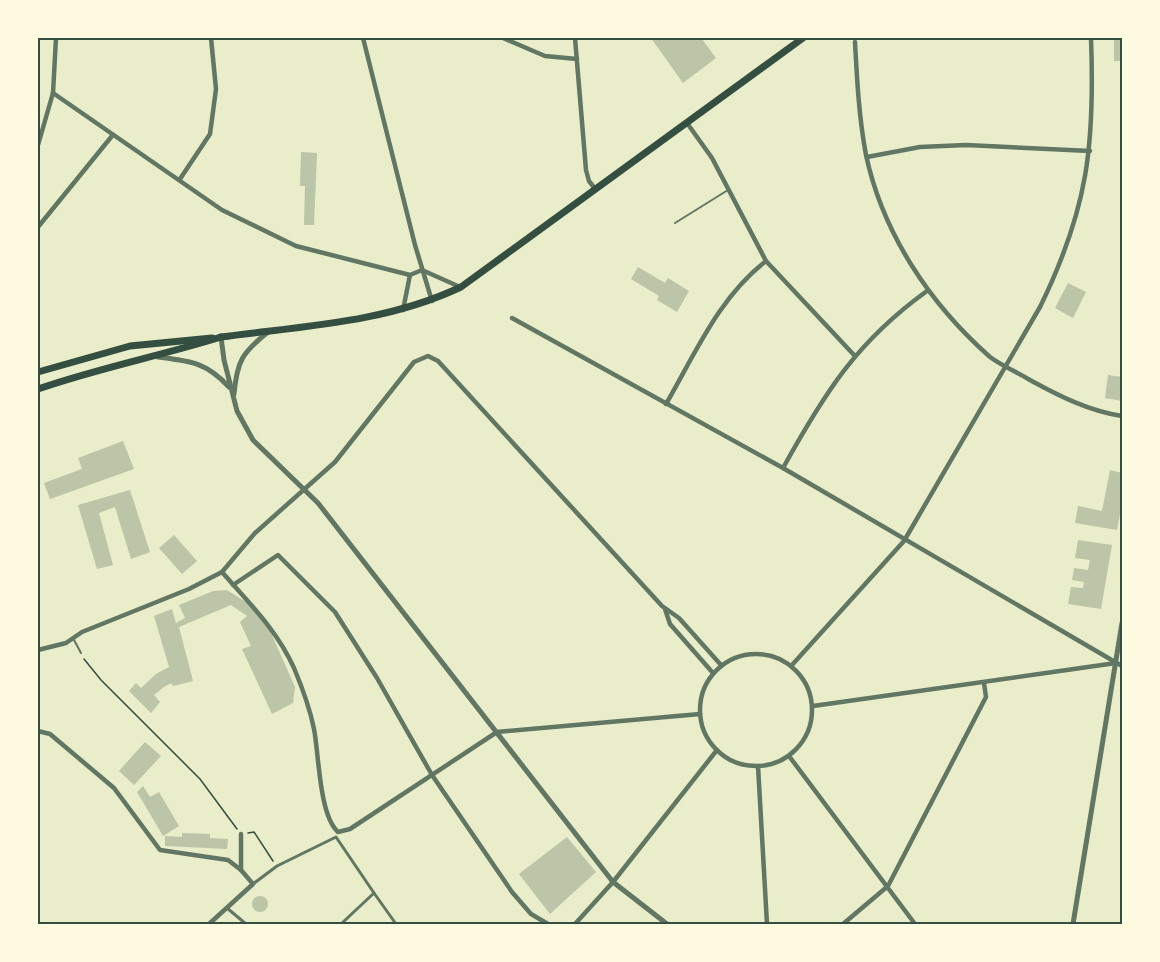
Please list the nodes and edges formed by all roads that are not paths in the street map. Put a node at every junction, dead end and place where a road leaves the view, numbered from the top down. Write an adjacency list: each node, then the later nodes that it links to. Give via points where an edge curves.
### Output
1 (56, 38): 10 (street)
2 (212, 38): 16 (street, via 216,89 210,134)
3 (363, 38): 22 (street)
4 (503, 38): 9 (street, via 545,56)
5 (575, 38): 9 (street)
6 (803, 38): 11 (main road)
7 (1091, 38): 14 (street, via 1094,107)
8 (855, 42): 15 (street, via 860,119)
9 (577, 59): 17 (street, via 586,170)
10 (53, 93): 12 (street); 13 (street)
11 (687, 123): 17 (main road); 18 (street, via 712,158)
12 (112, 136): 16 (street); 20 (street)
13 (38, 145)
14 (1090, 151): 15 (street, via 966,145 920,147); 33 (street, via 1083,195 1065,254)
15 (867, 157): 25 (street, via 883,210)
16 (180, 179): 23 (street, via 222,210 296,246)
17 (596, 190): 24 (main road)
18 (728, 190): 19 (lane); 21 (street)
19 (675, 223)
20 (38, 227)
21 (766, 261): 31 (street); 38 (street, via 744,278 725,302)
22 (422, 270): 23 (street); 24 (street); 26 (street)
23 (410, 274): 27 (street)
24 (461, 287): 26 (main road)
25 (927, 291): 31 (street, via 899,311); 33 (street, via 992,358)
26 (432, 301): 27 (main road)
27 (403, 310): 29 (main road)
28 (512, 318): 38 (street)
29 (269, 331): 30 (main road); 37 (street, via 242,358)
30 (221, 338): 32 (main road); 34 (main road, via 130,346); 35 (street)
31 (854, 355): 40 (street, via 818,405)
32 (158, 357): 35 (street, via 207,367); 36 (main road)
33 (1005, 366): 39 (street, via 1057,395); 42 (street)
34 (38, 372)
35 (230, 388): 37 (street)
36 (38, 389)
37 (234, 399): 41 (street, via 253,440)
38 (666, 404): 40 (street)
39 (1122, 416)
40 (783, 468): 42 (street)
41 (306, 490): 43 (street, via 255,533); 45 (street, via 335,462 414,362 428,356 438,362); 58 (street)
42 (904, 541): 50 (street); 52 (street)
43 (222, 572): 44 (street); 47 (street, via 189,590 82,632)
44 (233, 585): 62 (street, via 278,555 335,612); 62 (street, via 276,633 293,668 314,730 320,782 331,823 338,832 350,829)
45 (665, 609): 51 (street, via 679,618); 53 (street, via 670,624)
46 (1122, 623): 50 (street)
47 (74, 640): 48 (street); 49 (lane)
48 (38, 650)
49 (81, 653)
50 (1119, 664): 54 (street); 80 (street)
51 (721, 665): 52 (street, via 734,657 762,653); 53 (street)
52 (792, 665): 55 (street, via 807,683)
53 (713, 673): 56 (street, via 702,692)
54 (984, 683): 55 (street); 67 (street, via 986,697)
55 (813, 706): 60 (street, via 807,735)
56 (700, 714): 58 (street); 59 (street, via 705,734)
57 (38, 731): 64 (street, via 50,734 114,788 160,850 228,860)
58 (497, 732): 62 (street); 65 (street)
59 (717, 750): 61 (street, via 736,762); 65 (street)
60 (789, 756): 61 (street); 67 (street)
61 (758, 766): 77 (street)
62 (432, 775): 74 (street, via 512,891 531,914)
63 (241, 834): 64 (street)
64 (242, 870): 66 (street)
65 (613, 882): 75 (street); 76 (street)
66 (253, 884): 68 (street, via 277,866 336,837); 69 (street)
67 (888, 886): 78 (street); 79 (street)
68 (374, 893): 72 (street); 73 (street)
69 (227, 908): 70 (street); 71 (street)
70 (209, 924)
71 (246, 924)
72 (342, 924)
73 (396, 924)
74 (548, 924)
75 (575, 924)
76 (667, 924)
77 (768, 924)
78 (843, 924)
79 (915, 924)
80 (1073, 924)

